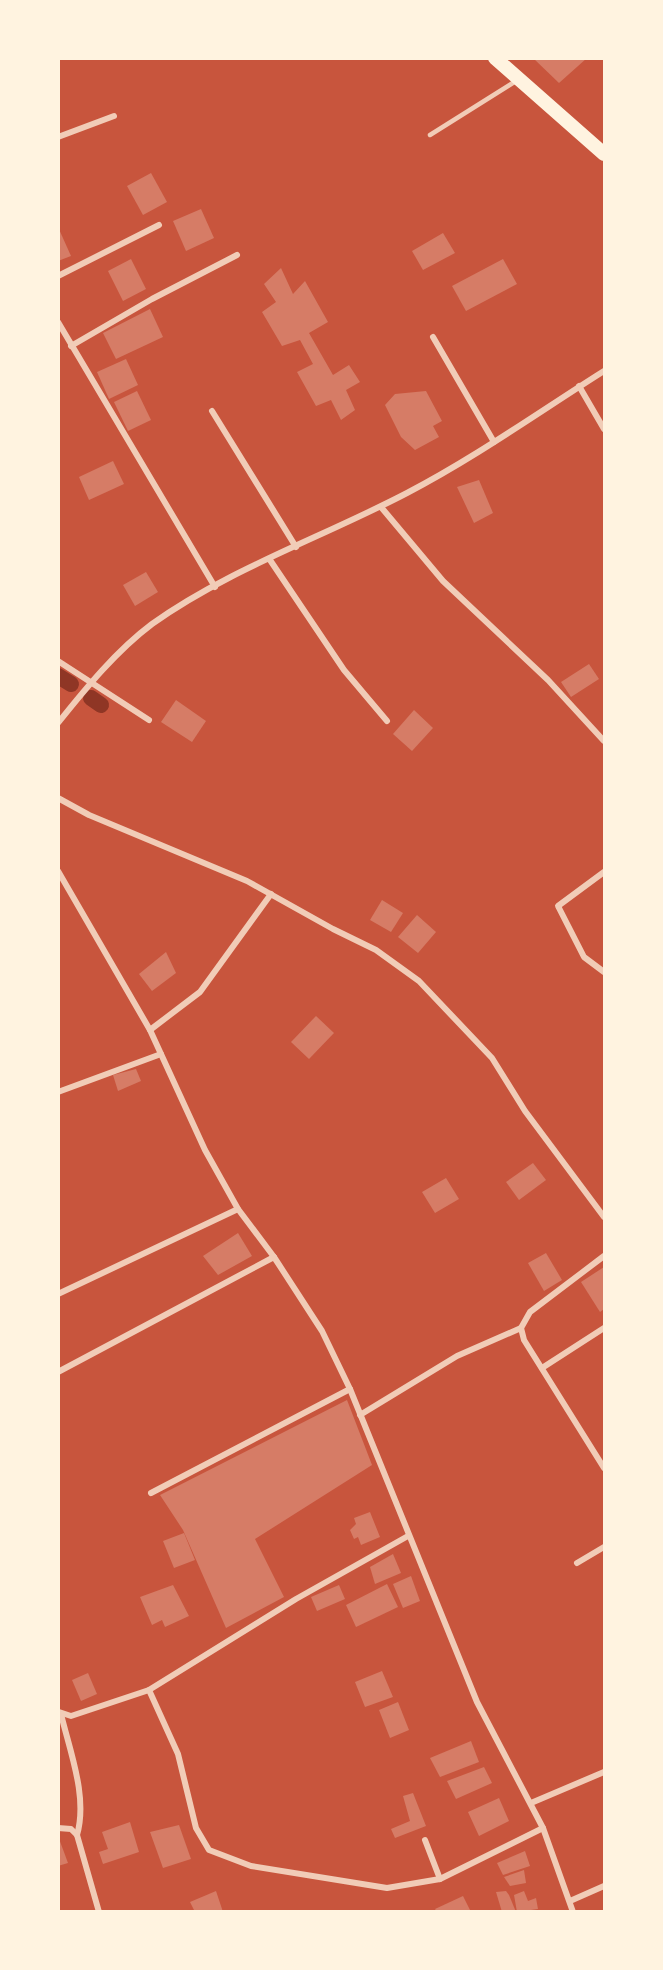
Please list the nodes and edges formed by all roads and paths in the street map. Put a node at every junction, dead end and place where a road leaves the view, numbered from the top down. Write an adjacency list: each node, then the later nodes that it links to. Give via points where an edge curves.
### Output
1 (495, 58): 2 (main road)
2 (519, 79): 4 (lane); 6 (main road)
3 (114, 116): 5 (street)
4 (430, 135)
5 (58, 137)
6 (604, 154)
7 (159, 225): 9 (street)
8 (237, 255): 12 (street)
9 (58, 276)
10 (58, 322): 12 (street)
11 (433, 337): 17 (street)
12 (71, 346): 21 (street)
13 (604, 371): 14 (street)
14 (579, 386): 16 (street); 17 (street)
15 (212, 411): 19 (street)
16 (604, 429)
17 (494, 442): 18 (street)
18 (381, 507): 19 (street); 27 (street, via 443,581 548,680)
19 (296, 547): 20 (street)
20 (270, 560): 21 (street); 25 (street, via 344,670)
21 (215, 587): 23 (street, via 139,634)
22 (58, 662): 23 (street)
23 (90, 684): 24 (street); 26 (street)
24 (149, 720)
25 (387, 721)
26 (58, 723)
27 (604, 741)
28 (58, 798): 31 (street)
29 (58, 872): 33 (street)
30 (604, 872): 32 (street, via 558,906 584,957)
31 (271, 894): 33 (street, via 200,992); 37 (street, via 376,950 419,981 492,1058 525,1112)
32 (604, 972)
33 (150, 1030): 34 (street)
34 (160, 1054): 35 (street); 36 (street)
35 (58, 1092)
36 (237, 1209): 39 (street); 40 (street)
37 (604, 1217)
38 (604, 1256): 41 (street, via 530,1312)
39 (274, 1257): 44 (street); 45 (street, via 322,1331)
40 (58, 1294)
41 (521, 1328): 43 (street); 46 (street, via 458,1356)
42 (604, 1328): 43 (street)
43 (542, 1368): 47 (street)
44 (58, 1372)
45 (350, 1389): 46 (street); 48 (street)
46 (360, 1415): 49 (street)
47 (604, 1468)
48 (151, 1493)
49 (408, 1536): 52 (street, via 296,1599); 55 (street, via 477,1702)
50 (604, 1546): 51 (street)
51 (577, 1563)
52 (149, 1690): 53 (street, via 71,1716); 60 (street, via 178,1754 196,1828 209,1850 251,1866 387,1888)
53 (60, 1713): 58 (street, via 80,1800 82,1818)
54 (604, 1772): 55 (street)
55 (531, 1803): 57 (street)
56 (58, 1828): 58 (street, via 70,1828)
57 (543, 1828): 60 (street); 62 (street)
58 (77, 1835): 63 (street)
59 (425, 1840): 60 (street)
60 (440, 1879)
61 (604, 1886): 62 (street)
62 (570, 1901): 64 (street)
63 (99, 1911)
64 (573, 1911)

